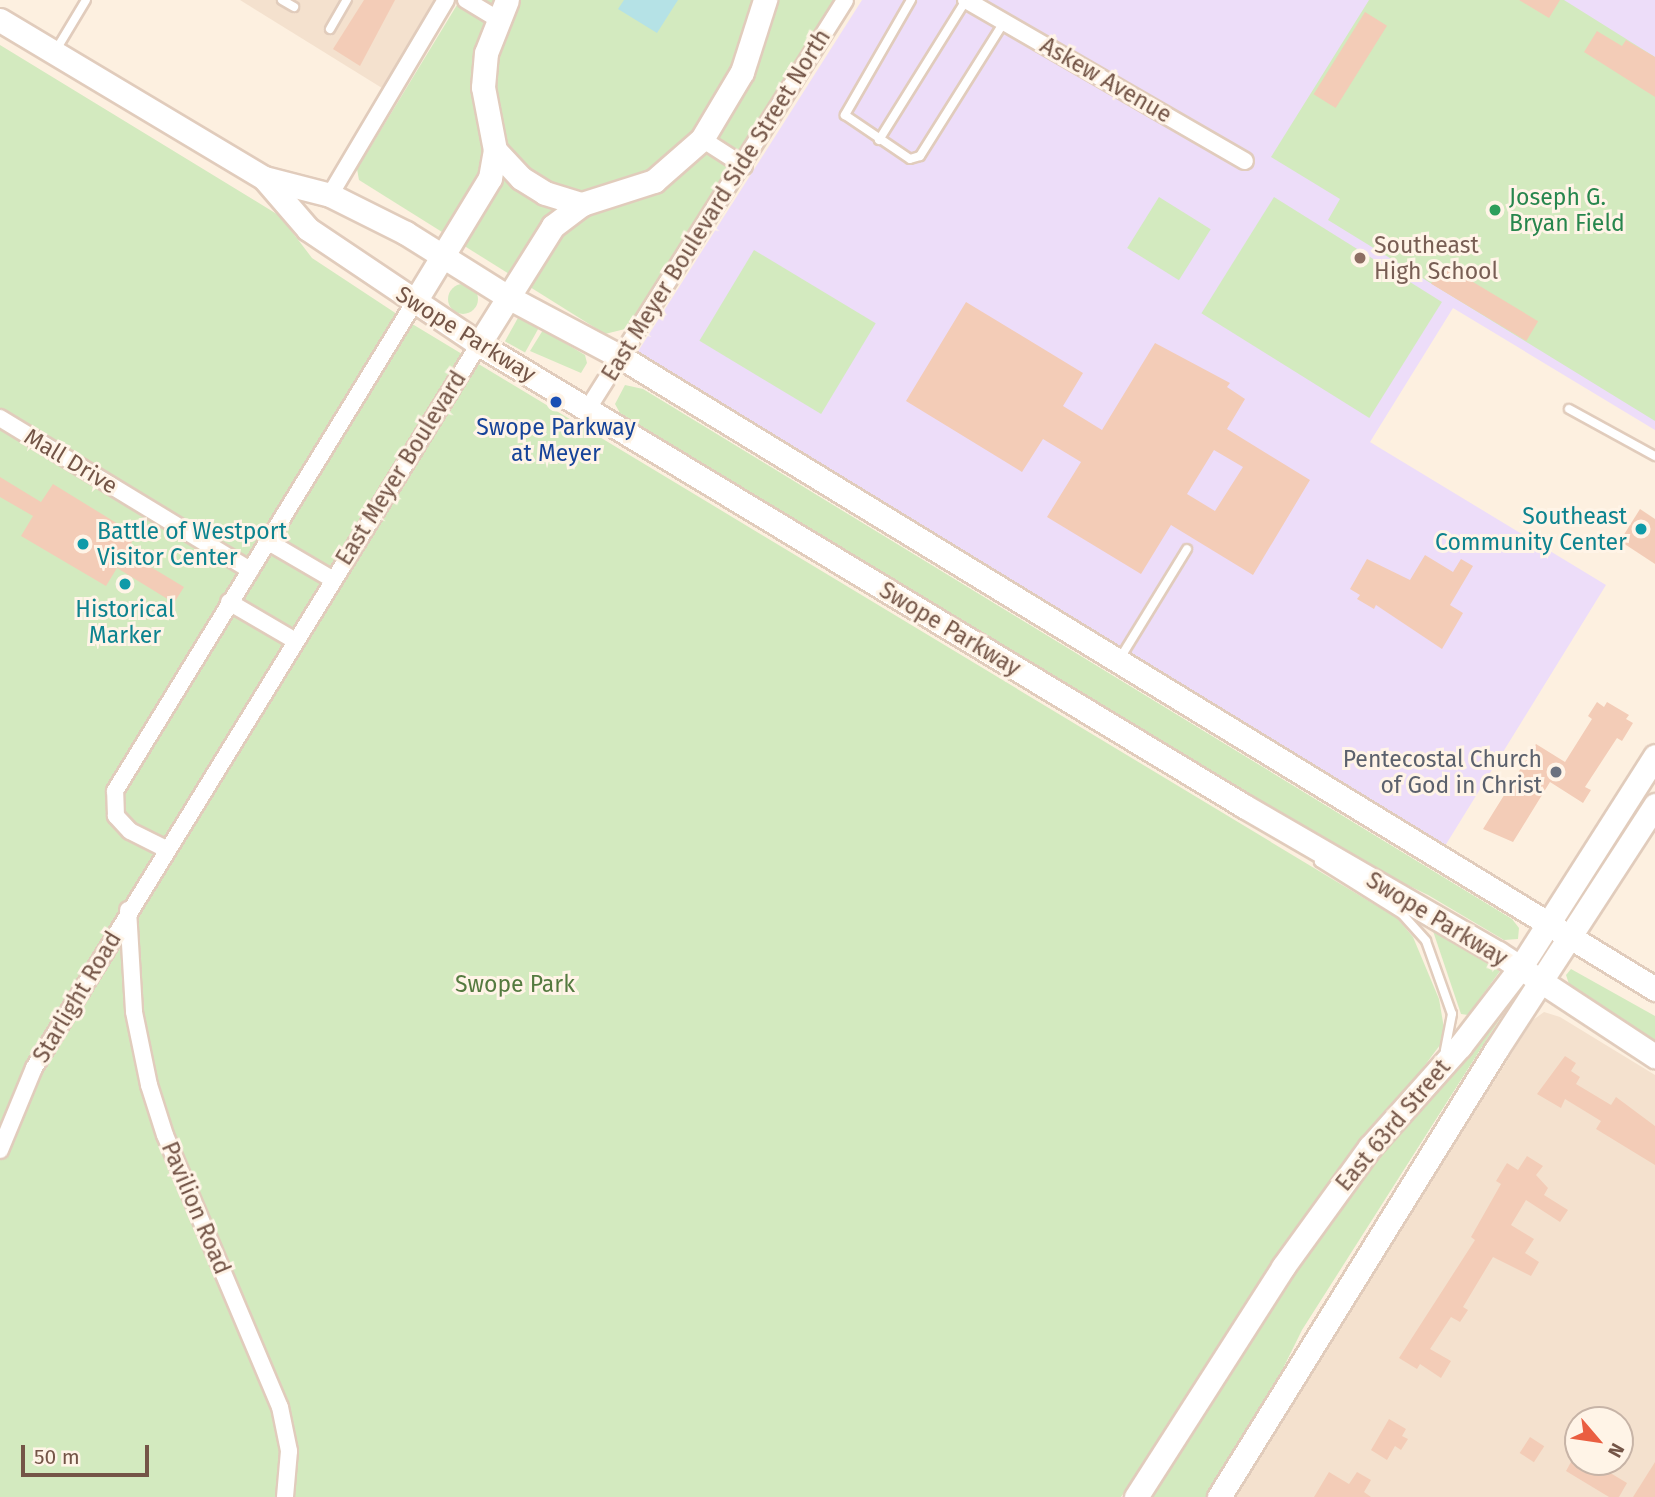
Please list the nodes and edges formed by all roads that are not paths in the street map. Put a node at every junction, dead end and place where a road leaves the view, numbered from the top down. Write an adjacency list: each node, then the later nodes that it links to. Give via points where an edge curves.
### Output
1 (86, 0): 15 (lane)
2 (282, 0): 10 (lane)
3 (347, 0): 14 (lane)
4 (446, 0): 22 (street)
5 (466, 0): 11 (street)
6 (765, 0): 16 (main road, East Meyer Boulevard, via 742,72)
7 (845, 0): 20 (street, East Meyer Boulevard Side Street North)
8 (911, 0): 17 (lane, via 845,109 847,120)
9 (966, 0): 13 (street, Askew Avenue); 17 (lane)
10 (294, 7)
11 (502, 10): 18 (main road, via 486,53 483,87)
12 (0, 20): 15 (main road, Swope Parkway)
13 (1004, 22): 17 (lane, via 920,156 910,159); 19 (street, Askew Avenue)
14 (330, 29)
15 (54, 52): 21 (main road, Swope Parkway)
16 (702, 139): 20 (street); 23 (main road, East Meyer Boulevard, via 654,181)
17 (879, 140)
18 (495, 150): 23 (main road, via 521,178 545,193); 24 (main road, via 490,178)
19 (1245, 161)
20 (744, 166): 28 (street, East Meyer Boulevard Side Street North)
21 (264, 178): 22 (main road, Swope Parkway); 26 (main road, Swope Parkway, via 308,229)
22 (330, 195): 24 (main road, Swope Parkway)
23 (582, 204): 25 (main road, East Meyer Boulevard, via 553,226)
24 (443, 257): 25 (main road, Swope Parkway); 26 (main road)
25 (508, 297): 27 (main road, East Meyer Boulevard); 28 (main road, Swope Parkway)
26 (414, 303): 27 (main road, Swope Parkway); 33 (street)
27 (479, 344): 30 (main road, Swope Parkway); 36 (street, East Meyer Boulevard)
28 (621, 357): 30 (street, East Meyer Boulevard Side Street North); 39 (main road, Swope Parkway)
29 (1569, 409): 32 (lane)
30 (587, 410): 42 (main road, Swope Parkway)
31 (0, 418): 35 (street, Mall Drive)
32 (1655, 456)
33 (267, 541): 35 (street); 36 (street)
34 (1187, 549): 39 (lane)
35 (250, 569): 37 (street)
36 (331, 579): 38 (street, East Meyer Boulevard)
37 (229, 602): 38 (street); 43 (street, via 115,791 116,816 130,831)
38 (294, 640): 43 (street, East Meyer Boulevard)
39 (1118, 662): 45 (main road, Swope Parkway)
40 (1655, 757): 45 (main road, East 63rd Street)
41 (1655, 805): 46 (main road, East 63rd Street)
42 (1244, 806): 47 (main road, Swope Parkway); 51 (lane, via 1306,854 1402,914 1432,954 1452,1014 1450,1039)
43 (166, 849): 44 (street, Starlight Road)
44 (128, 910): 52 (street, Starlight Road, via 34,1068); 53 (street, Pavilion Road, via 134,1012 149,1085 165,1135 280,1407 289,1451)
45 (1550, 925): 46 (main road, Swope Parkway); 47 (main road, East 63rd Street)
46 (1570, 937): 48 (main road, East 63rd Street); 49 (main road, Swope Parkway)
47 (1520, 968): 48 (main road, Swope Parkway); 51 (main road, East 63rd Street, via 1460,1046)
48 (1541, 983): 50 (main road, Swope Parkway); 55 (main road, East 63rd Street)
49 (1655, 989)
50 (1655, 1056)
51 (1370, 1147): 54 (main road, East 63rd Street, via 1283,1267)
52 (0, 1150)
53 (285, 1497)
54 (1136, 1497)
55 (1219, 1497)

